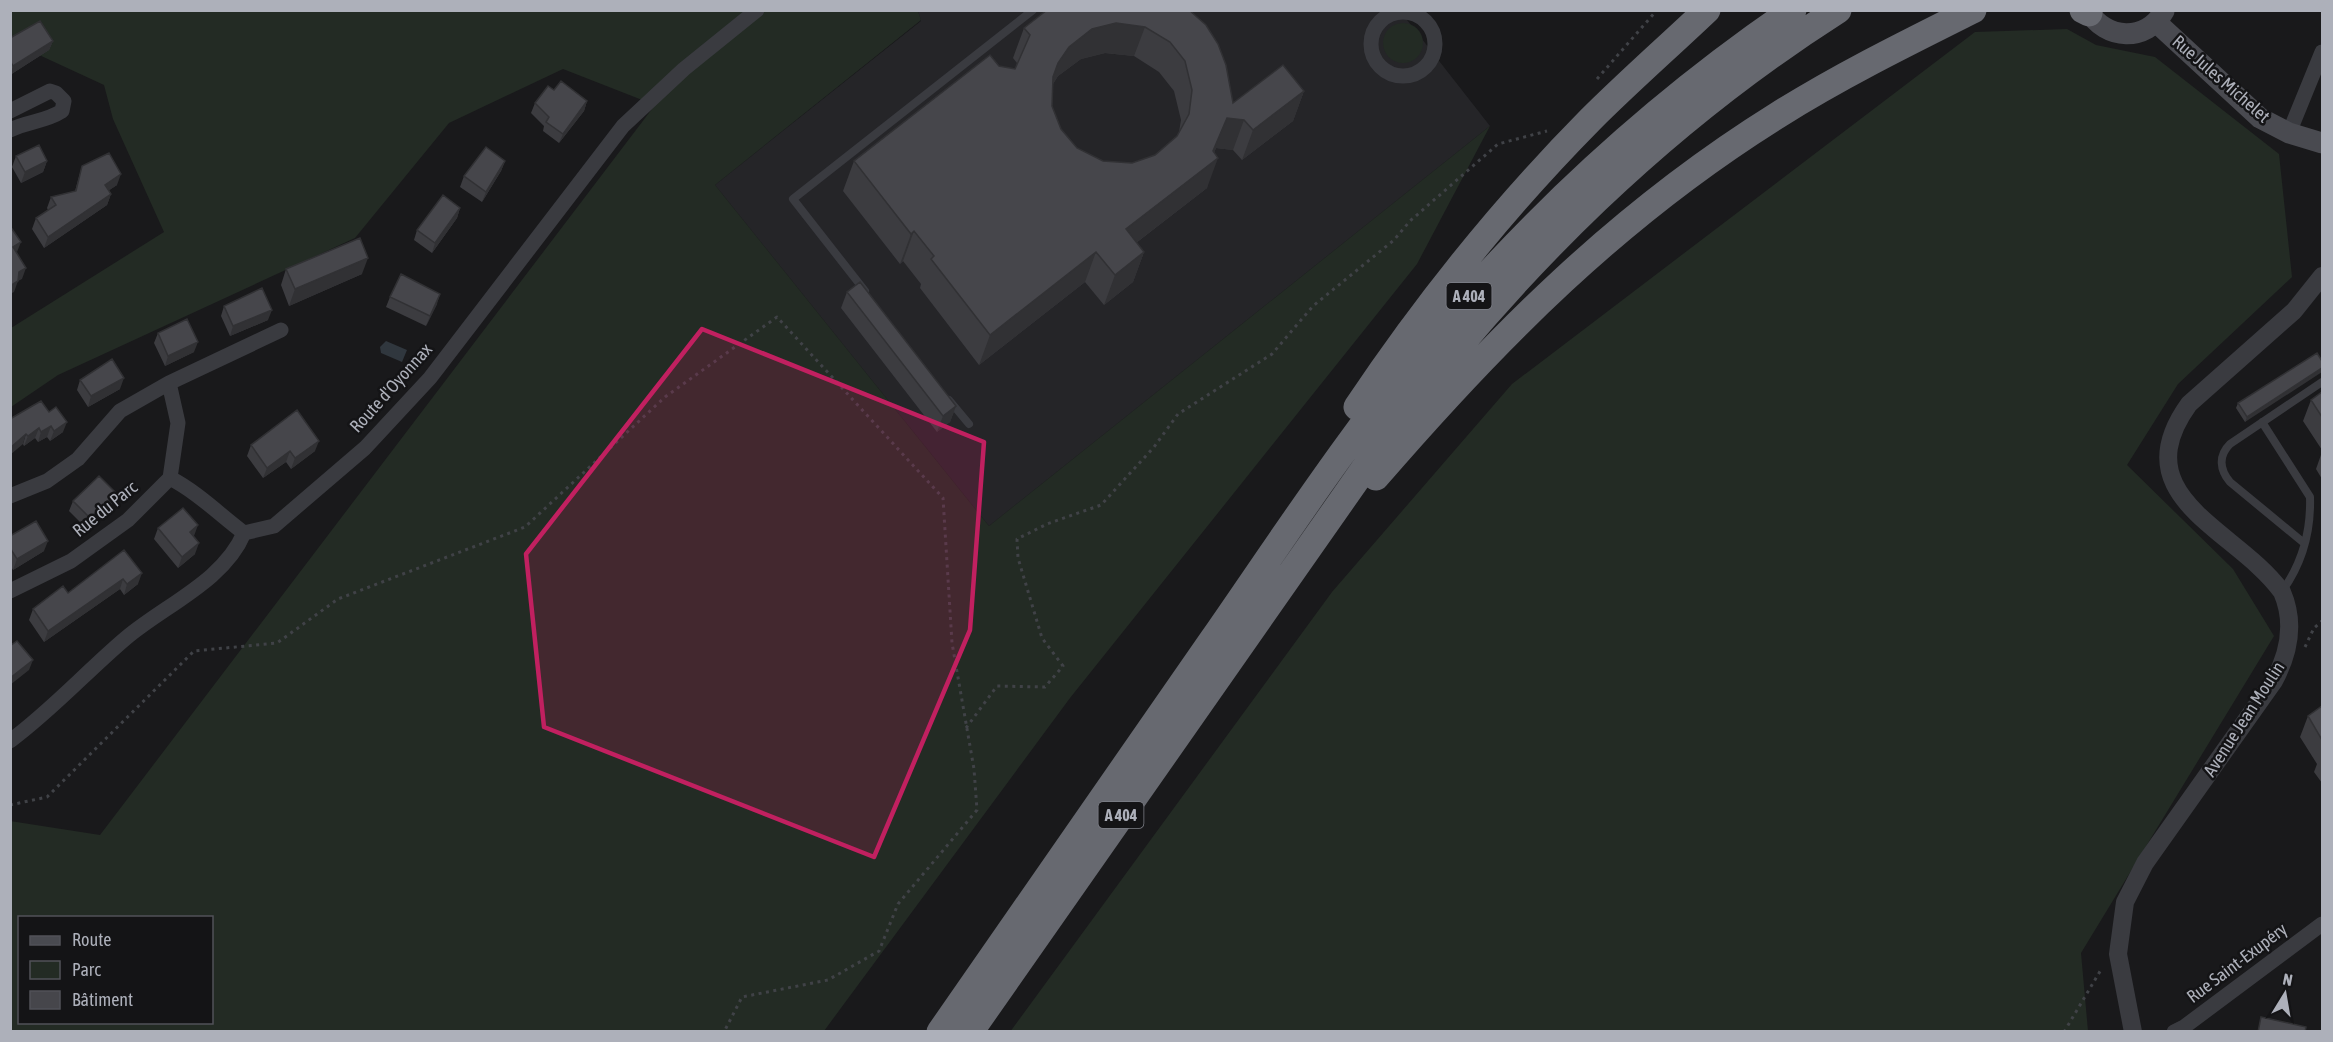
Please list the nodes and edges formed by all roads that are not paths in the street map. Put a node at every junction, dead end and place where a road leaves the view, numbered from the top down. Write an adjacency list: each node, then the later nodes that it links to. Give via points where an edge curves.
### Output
1 (757, 10): 25 (street, Route d'Oyonnax, via 684,69 623,126 438,368 365,448 274,526)
2 (1033, 10): 16 (lane, via 793,199)
3 (1707, 10): 30 (highway, via 1590,121 1451,276 1347,423)
4 (1794, 10): 30 (highway, A 404, via 1652,115 1576,182 1504,256 1389,392)
5 (1838, 10): 29 (highway, A 404, via 1666,136 1538,256 1432,377)
6 (1973, 10): 29 (highway, via 1778,114 1704,164 1581,261 1484,356)
7 (1408, 11): 7 (street, via 1382,20 1372,36 1371,46 1378,64 1399,75 1424,68 1435,50 1432,30 1426,21)
8 (2087, 11): 9 (main road, via 2097,23 2120,34 2139,32)
9 (2160, 16): 13 (main road, Rue Jules Michelet, via 2260,118)
10 (2321, 57): 13 (street)
11 (10, 111): 12 (street, via 50,91 64,101 62,111 47,121 25,123)
12 (10, 130)
13 (2289, 133): 14 (main road, Rue Jules Michelet)
14 (2322, 143)
15 (2322, 276): 28 (street, via 2294,310 2189,404 2176,423 2169,444 2168,465 2179,494)
16 (873, 302)
17 (281, 330): 19 (street)
18 (2322, 382): 21 (lane)
19 (169, 383): 23 (street, via 178,423); 24 (street, via 120,411 78,459 47,481)
20 (947, 396): 22 (lane)
21 (2262, 422): 26 (lane, via 2310,497); 26 (lane, via 2223,450 2224,474)
22 (969, 424)
23 (170, 478): 25 (street, via 191,488 212,510); 27 (street, Rue du Parc, via 128,520 71,561)
24 (10, 496)
25 (244, 533): 31 (street, via 231,557 127,637)
26 (2304, 543): 28 (lane, via 2296,572)
27 (10, 591)
28 (2282, 592): 35 (street, Avenue Jean Moulin, via 2289,638 2284,662 2145,863 2125,902 2118,954)
29 (1272, 598): 34 (highway, A 404)
30 (1210, 643): 33 (highway, A 404)
31 (10, 741)
32 (2322, 924): 36 (street, Rue Saint-Exupéry)
33 (940, 1032)
34 (970, 1032)
35 (2133, 1032)
36 (2174, 1032)

